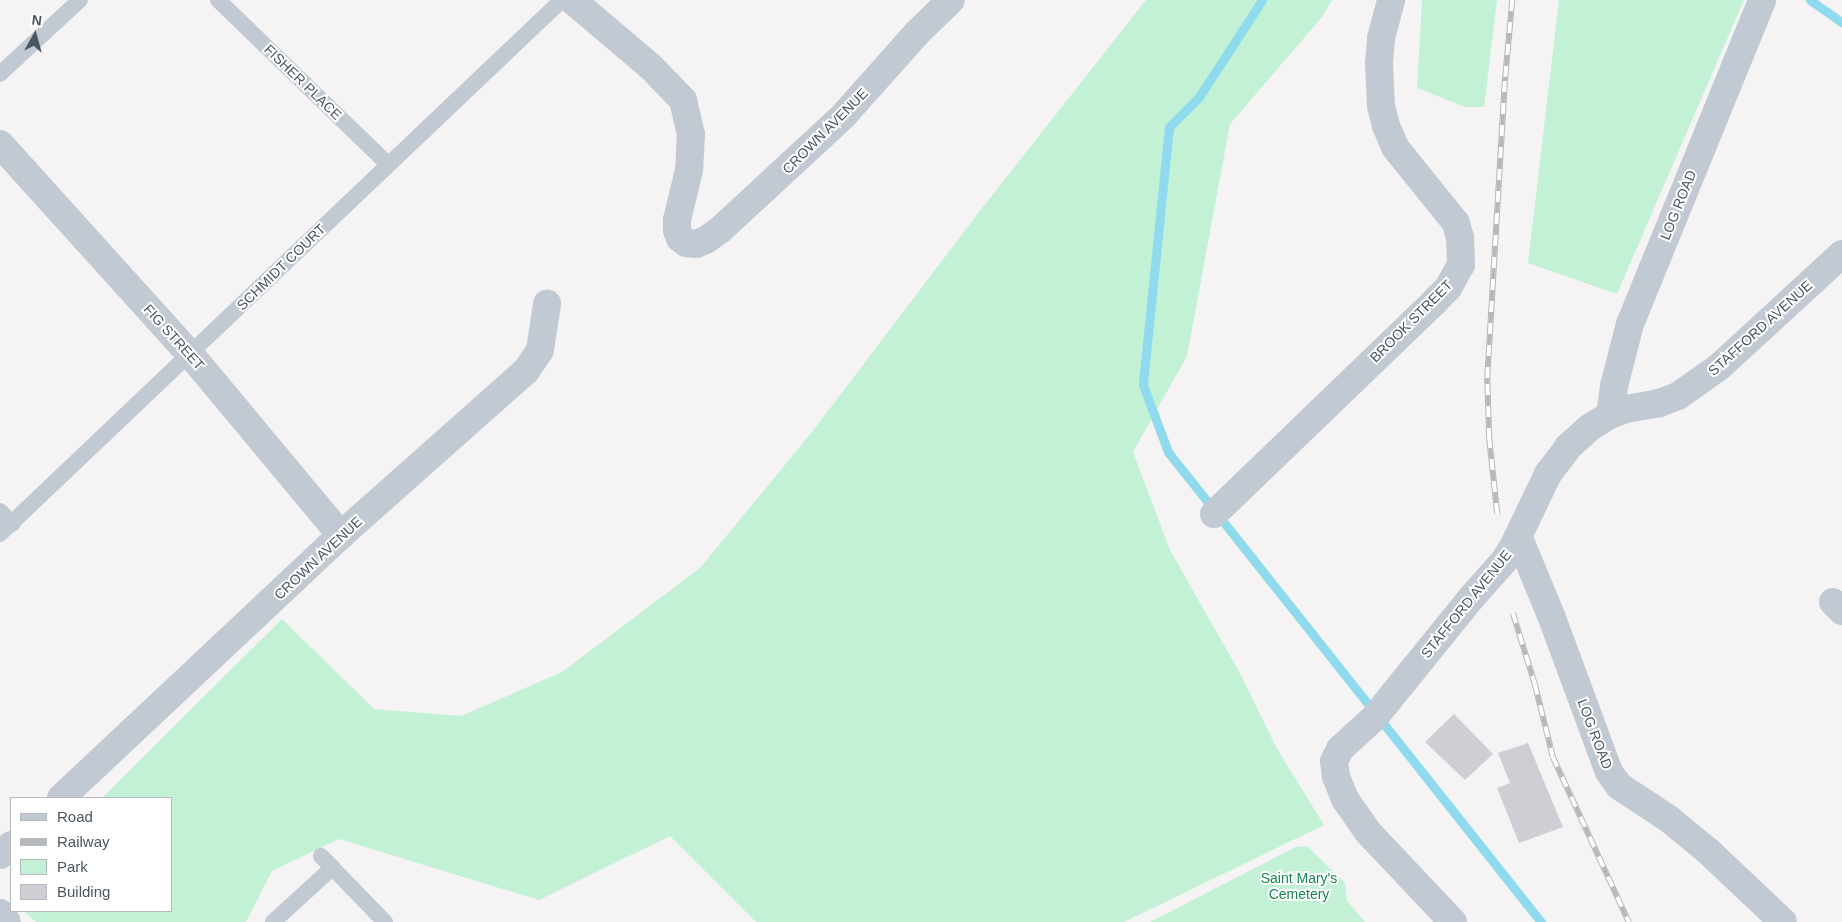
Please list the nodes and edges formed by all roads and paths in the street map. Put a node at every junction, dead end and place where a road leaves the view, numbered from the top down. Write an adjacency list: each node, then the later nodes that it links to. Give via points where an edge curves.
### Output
1 (80, 0): 8 (lane)
2 (218, 0): 10 (lane, FISHER PLACE)
3 (562, 0): 10 (lane, SCHMIDT COURT)
4 (572, 0): 5 (street, CROWN AVENUE, via 651,67 684,100 691,134 689,170 677,220 680,238 686,243 696,244 706,240 844,116 917,33)
5 (951, 0)
6 (1391, 0): 16 (street, BROOK STREET, via 1384,21 1379,63 1380,97 1386,126 1396,147 1456,223 1461,265 1448,288 1435,302)
7 (1762, 0): 14 (street, LOG ROAD, via 1630,324)
8 (0, 74)
9 (0, 144): 13 (street, FIG STREET)
10 (388, 164): 13 (lane, SCHMIDT COURT)
11 (1842, 254): 14 (street, STAFFORD AVENUE, via 1719,367 1678,396)
12 (548, 304): 18 (street, CROWN AVENUE, via 540,350 526,371)
13 (190, 354): 17 (lane, SCHMIDT COURT); 18 (street, FIG STREET)
14 (1610, 415): 19 (street, STAFFORD AVENUE, via 1568,447 1548,474)
15 (0, 512): 17 (lane)
16 (1214, 514)
17 (6, 529)
18 (342, 535): 20 (street, CROWN AVENUE)
19 (1516, 542): 27 (street, STAFFORD AVENUE, bridge, via 1504,561 1374,718 1340,749 1334,761 1336,777 1345,799 1368,832); 28 (street, LOG ROAD, via 1552,618 1609,772 1619,786 1669,819 1708,851)
20 (62, 797)
21 (10, 846): 22 (street)
22 (0, 855)
23 (0, 913): 24 (street)
24 (7, 922)
25 (274, 922): 26 (lane, via 327,861)
26 (385, 922)
27 (1453, 922)
28 (1783, 922)

